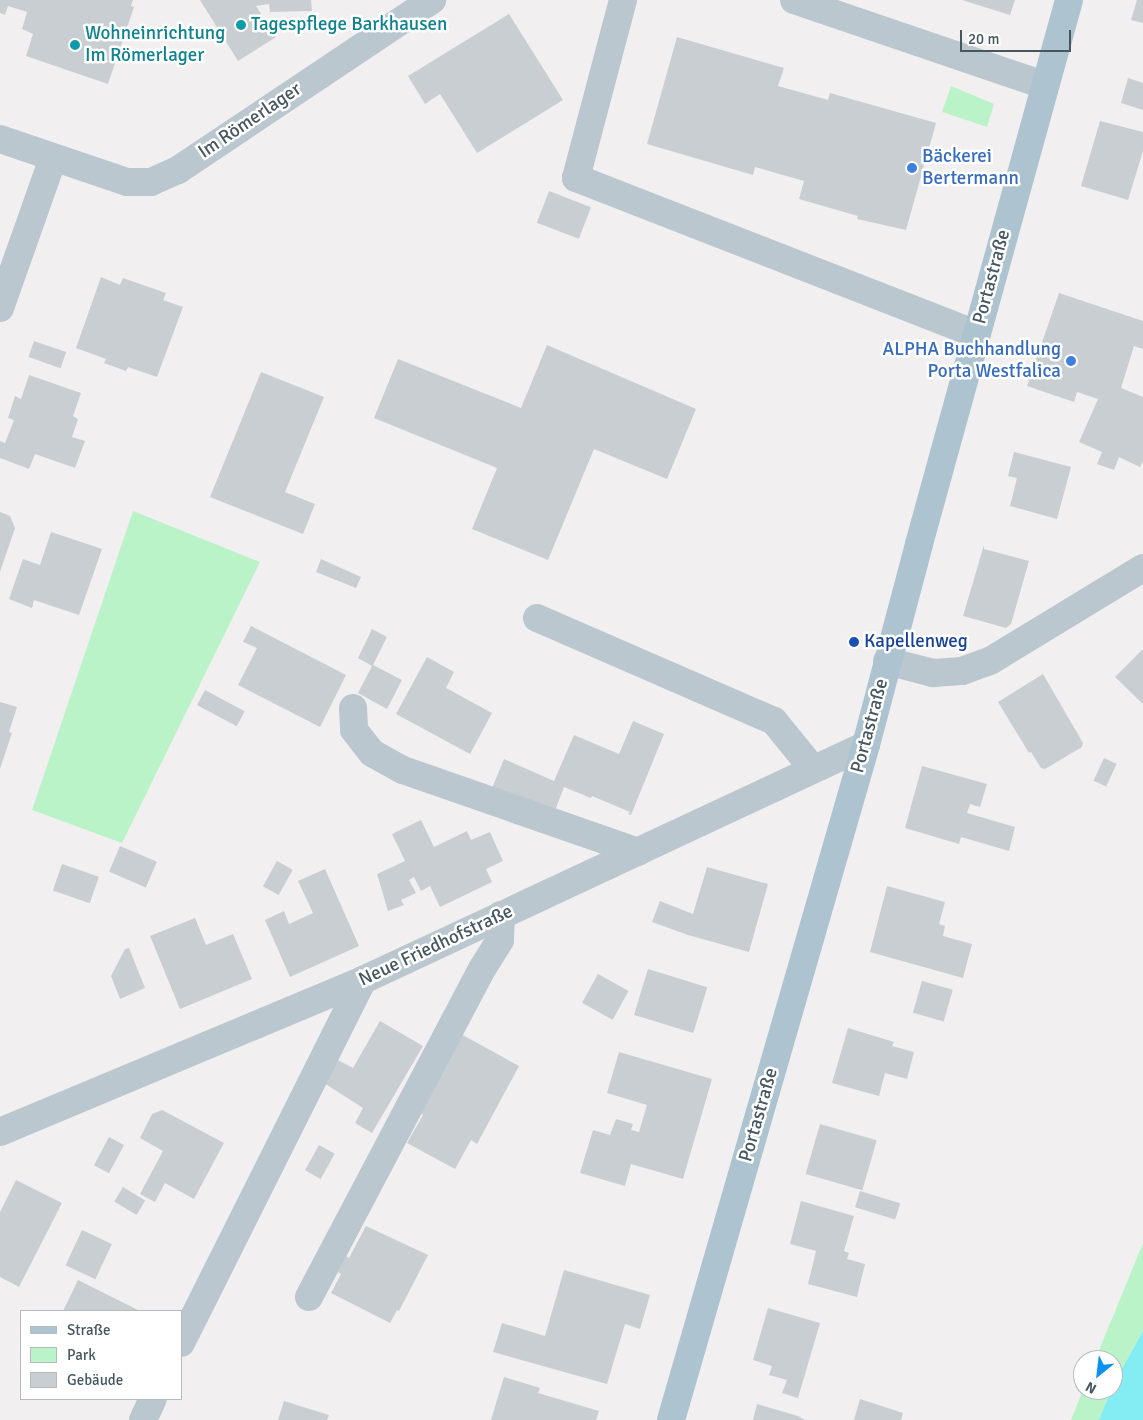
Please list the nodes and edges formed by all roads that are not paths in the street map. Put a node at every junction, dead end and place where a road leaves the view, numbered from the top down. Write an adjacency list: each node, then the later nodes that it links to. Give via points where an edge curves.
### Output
1 (432, 0): 7 (street, Im Römerlager, via 178,170 151,182 127,182)
2 (623, 0): 9 (street, via 576,178)
3 (794, 0): 5 (street)
4 (1069, 0): 5 (main road, Portastraße)
5 (1044, 85): 9 (main road, Portastraße)
6 (0, 139): 7 (street, Im Römerlager)
7 (53, 158): 8 (street)
8 (0, 308)
9 (976, 334): 12 (main road, Portastraße)
10 (1143, 568): 12 (street, via 990,661 962,671 934,673)
11 (537, 618): 15 (street, via 774,721)
12 (887, 661): 14 (main road, Portastraße)
13 (353, 708): 16 (street, via 354,730 372,753 403,770)
14 (866, 745): 15 (street, Neue Friedhofstraße); 24 (main road, Portastraße)
15 (813, 769): 16 (street, Neue Friedhofstraße)
16 (638, 852): 17 (street, Neue Friedhofstraße)
17 (501, 915): 18 (street, Neue Friedhofstraße); 20 (street, via 500,940)
18 (363, 980): 19 (street, Neue Friedhofstraße); 21 (street)
19 (0, 1132)
20 (310, 1297)
21 (182, 1341)
22 (153, 1400): 23 (street)
23 (143, 1420)
24 (671, 1420)

